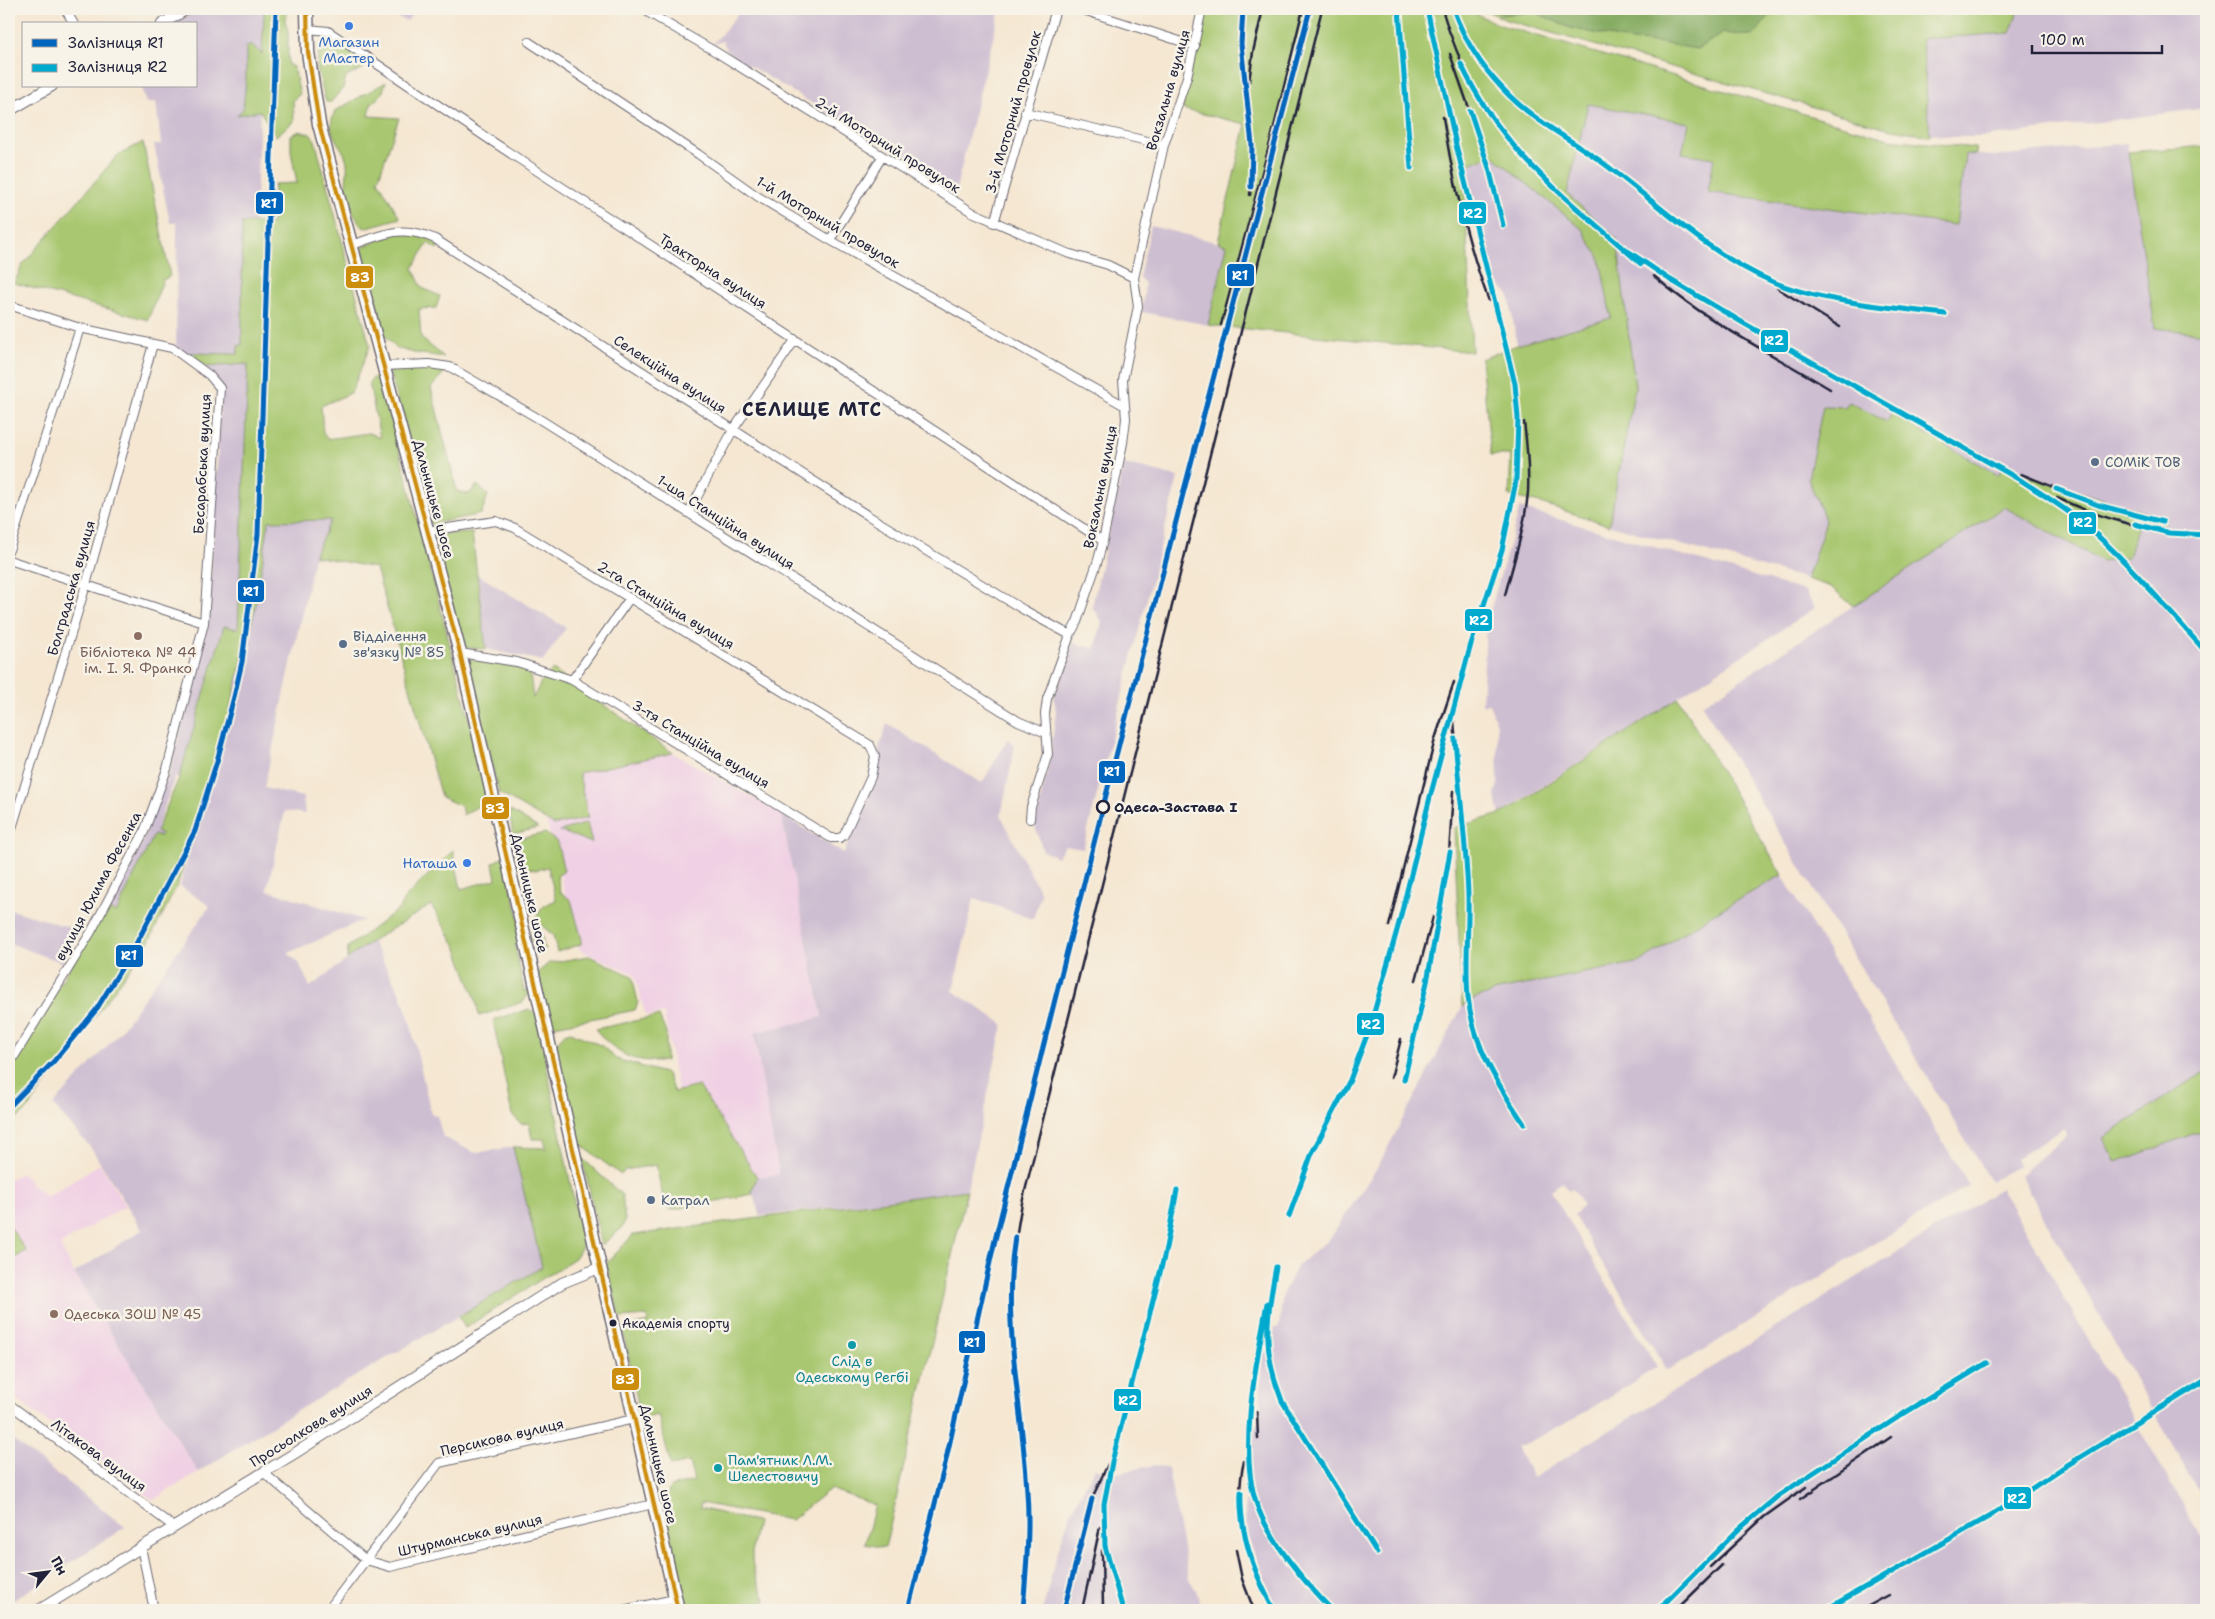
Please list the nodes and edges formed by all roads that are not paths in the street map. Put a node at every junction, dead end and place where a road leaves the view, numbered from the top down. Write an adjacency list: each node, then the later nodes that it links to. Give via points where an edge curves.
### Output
1 (65, 9): 8 (street)
2 (188, 9): 9 (street)
3 (306, 9): 10 (main road, Дальницьке шосе)
4 (642, 9): 17 (street, 2-й Моторний провулок)
5 (1056, 9): 15 (street, 3-й Моторний провулок)
6 (1080, 9): 12 (street)
7 (1202, 9): 12 (street, Вокзальна вулиця)
8 (73, 22)
9 (165, 22)
10 (308, 29): 20 (main road, Дальницьке шосе, via 308,52 319,124); 24 (street, Тракторна вулиця, via 328,31)
11 (529, 42): 19 (street, 1-й Моторний провулок, via 757,196)
12 (1195, 46): 16 (street, Вокзальна вулиця)
13 (49, 88): 14 (street)
14 (9, 111)
15 (1025, 112): 16 (street); 18 (street, 3-й Моторний провулок)
16 (1164, 145): 21 (street, Вокзальна вулиця)
17 (882, 157): 18 (street, 2-й Моторний провулок); 19 (street)
18 (994, 223): 21 (street, 2-й Моторний провулок, via 1108,265)
19 (830, 240): 27 (street, 1-й Моторний провулок)
20 (352, 245): 26 (main road, Дальницьке шосе); 28 (street, Селекційна вулиця, via 402,230 435,239)
21 (1134, 278): 27 (street, Вокзальна вулиця, via 1138,306 1123,380)
22 (9, 305): 23 (street)
23 (80, 328): 25 (street); 32 (street)
24 (795, 340): 28 (street); 31 (street, Тракторна вулиця)
25 (153, 344): 34 (street, Болградська вулиця); 36 (street, Бесарабська вулиця, via 172,348 210,375 220,388)
26 (384, 366): 29 (street, 1-ша Станційна вулиця, via 429,364 450,367); 30 (main road, Дальницьке шосе)
27 (1125, 406): 31 (street, Вокзальна вулиця, via 1123,443)
28 (733, 430): 29 (street); 37 (street, Селекційна вулиця, via 950,565)
29 (689, 512): 40 (street, 1-ша Станційна вулиця, via 1018,721)
30 (427, 531): 35 (street, 2-га Станційна вулиця, via 496,521 515,528); 38 (main road, Дальницьке шосе)
31 (1103, 541): 37 (street, Вокзальна вулиця)
32 (9, 550)
33 (9, 560): 34 (street)
34 (86, 585): 36 (street); 43 (street, Болградська вулиця)
35 (630, 598): 39 (street); 41 (street, 2-га Станційна вулиця, via 870,745)
36 (204, 623): 45 (street, вулиця Юхима Фесенка, via 167,769 144,832 91,932)
37 (1070, 635): 40 (street, Вокзальна вулиця, via 1046,699)
38 (460, 653): 39 (street, 3-тя Станційна вулиця, via 517,662); 46 (main road, Дальницьке шосе)
39 (572, 680): 41 (street, 3-тя Станційна вулиця, via 831,838 844,835 871,777)
40 (1046, 733): 42 (street, Вокзальна вулиця, via 1048,754)
41 (875, 756)
42 (1030, 819)
43 (11, 823): 44 (street, Болградська вулиця)
44 (9, 838)
45 (10, 1062)
46 (599, 1268): 48 (main road, Дальницьке шосе); 49 (street, Просьолкова вулиця, via 562,1283)
47 (9, 1404): 51 (street, Літакова вулиця)
48 (634, 1418): 50 (main road, Дальницьке шосе); 53 (street, Персикова вулиця, via 439,1463)
49 (263, 1472): 51 (street, Просьолкова вулиця); 53 (street, Штурманська вулиця)
50 (653, 1504): 53 (street, Штурманська вулиця, via 390,1567); 54 (main road, Дальницьке шосе)
51 (174, 1527): 52 (street, Просьолкова вулиця)
52 (141, 1547): 55 (street, Просьолкова вулиця); 56 (street)
53 (366, 1560): 57 (street, Персикова вулиця)
54 (676, 1605): 58 (street)
55 (39, 1610)
56 (154, 1610)
57 (328, 1610)
58 (623, 1610)

